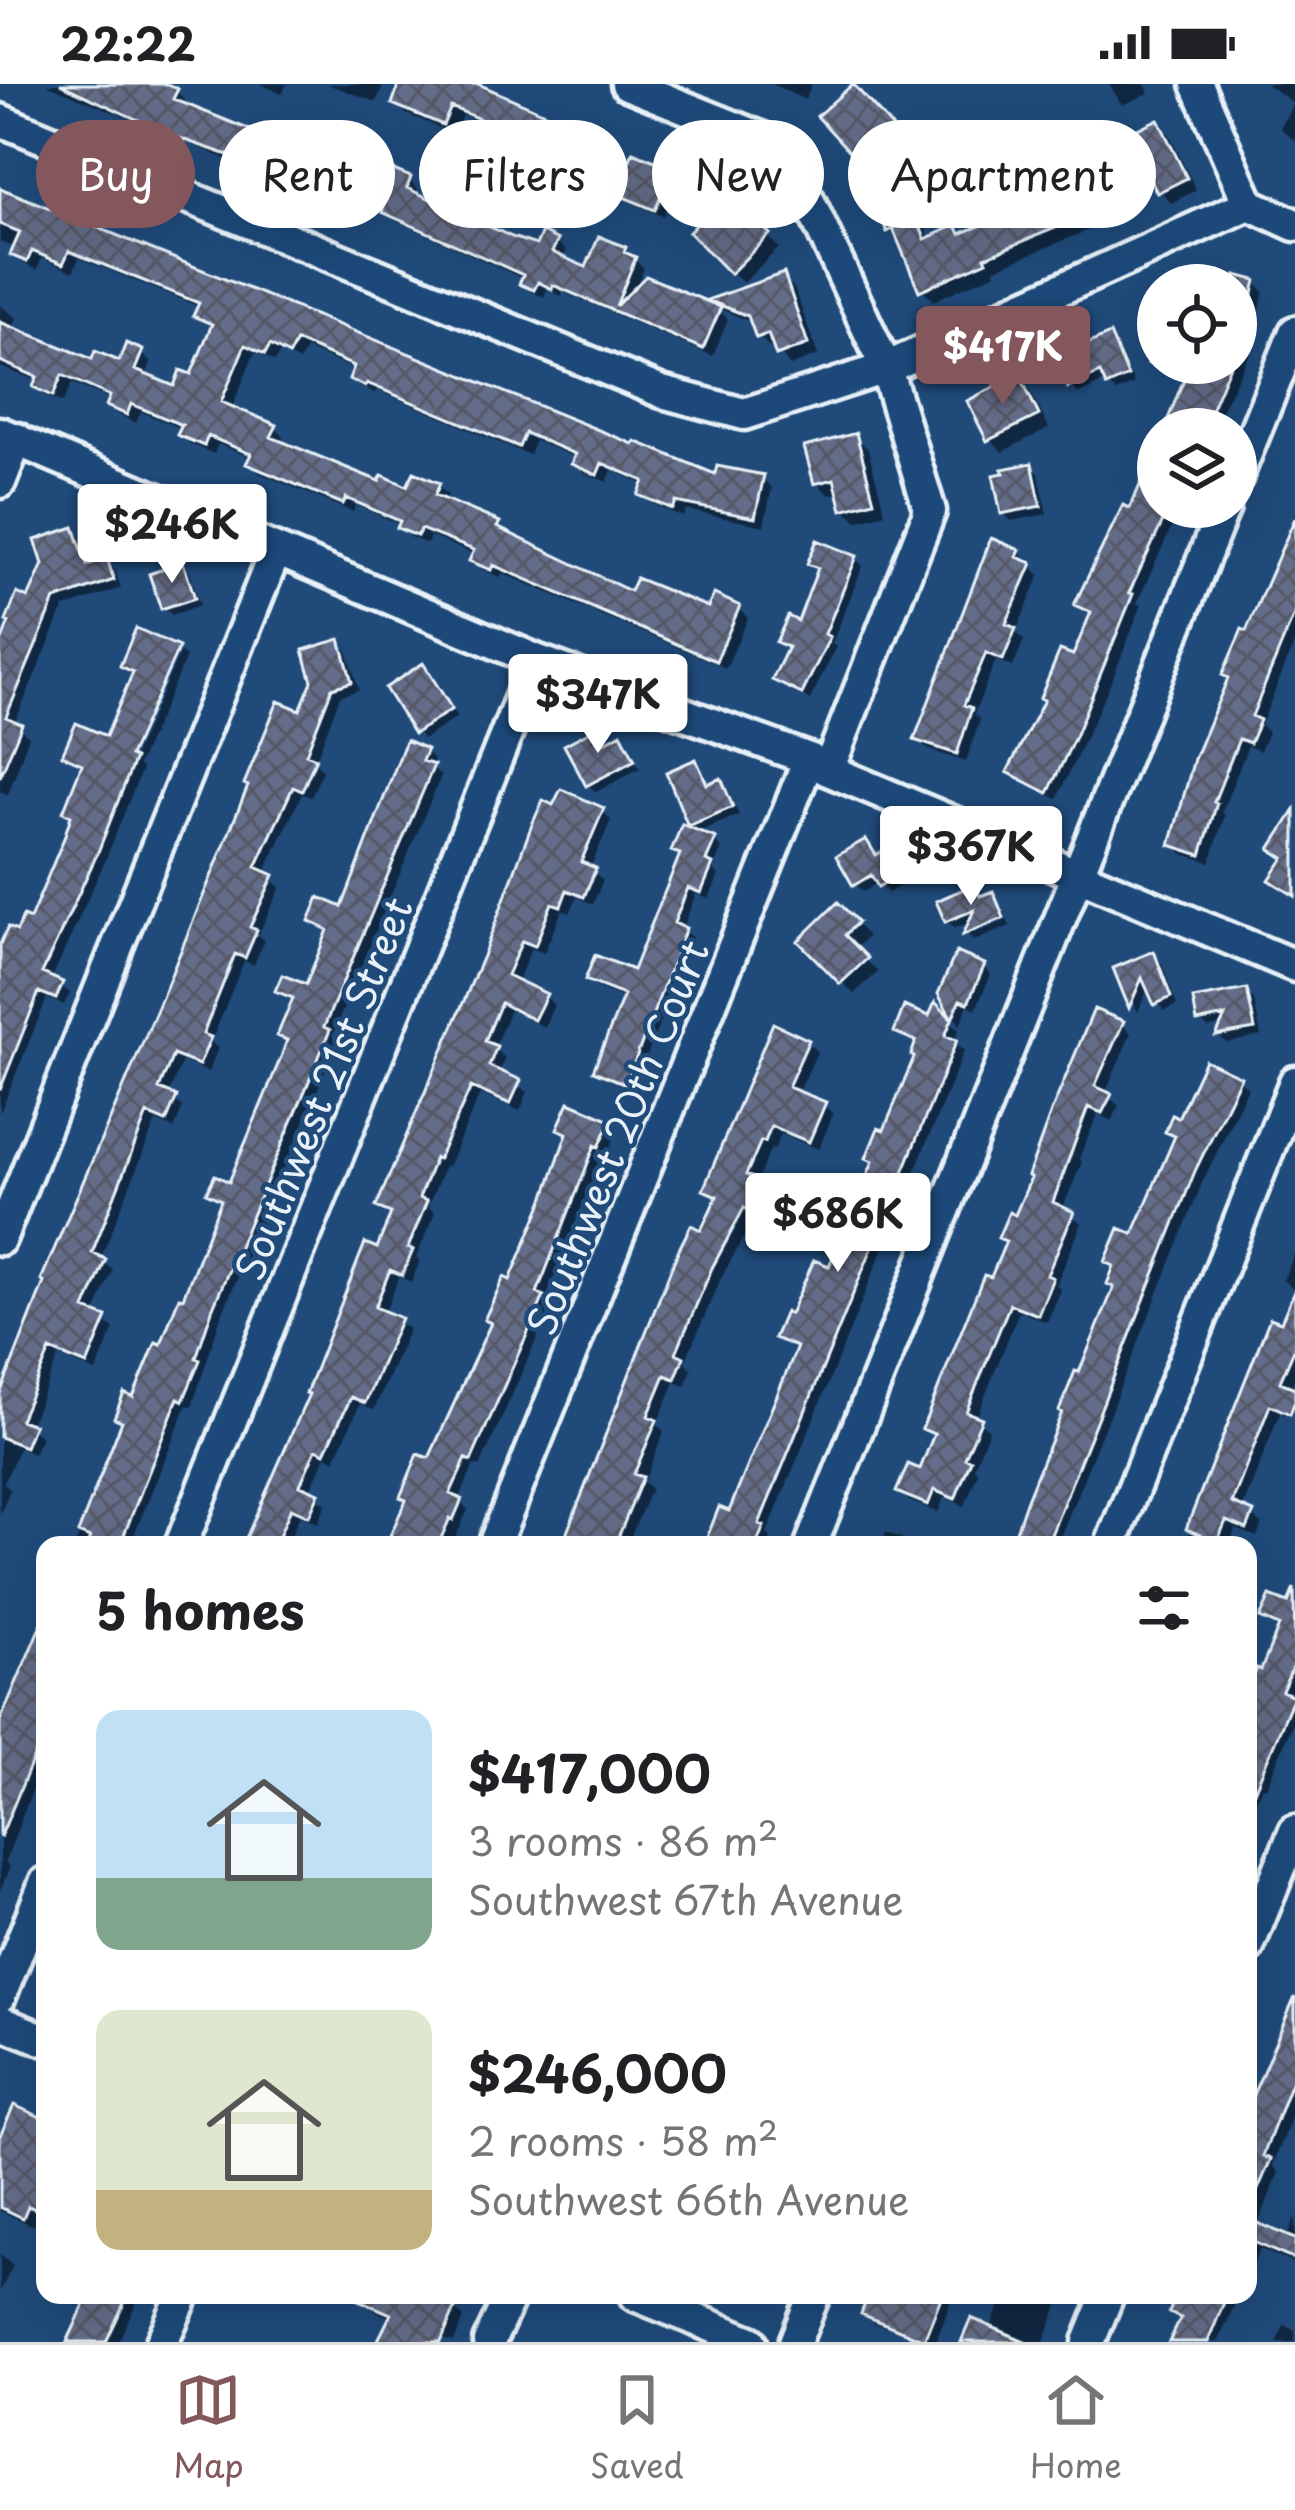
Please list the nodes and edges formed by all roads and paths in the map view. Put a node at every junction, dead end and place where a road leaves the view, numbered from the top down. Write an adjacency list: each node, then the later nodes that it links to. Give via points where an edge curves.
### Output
1 (627, 84): 7 (street, Southwest 20th Court, via 760,138 808,200)
2 (1197, 84): 4 (street)
3 (0, 120): 7 (street, via 662,392 744,414)
4 (1249, 204): 5 (street); 7 (street)
5 (1295, 225)
6 (1295, 332): 8 (street)
7 (886, 368): 14 (street, Southwest 20th Court, via 930,511)
8 (1257, 426)
9 (9, 436): 10 (street); 12 (street)
10 (0, 482)
11 (1216, 528): 15 (street)
12 (276, 550): 13 (street); 18 (street)
13 (536, 660): 14 (street); 19 (street, Southwest 21st Street)
14 (818, 764): 15 (street); 20 (street, Southwest 20th Court)
15 (1076, 875): 16 (street); 21 (street)
16 (1295, 966)
17 (1295, 1082): 22 (street)
18 (0, 1239)
19 (185, 1536)
20 (498, 1536)
21 (815, 1536)
22 (1116, 1536)
23 (1295, 1831): 25 (street)
24 (36, 1906): 26 (street)
25 (1257, 1925)
26 (0, 1996)
27 (0, 2022): 28 (street)
28 (36, 2036)
29 (179, 2304): 34 (street)
30 (507, 2304): 35 (street)
31 (657, 2304): 36 (street)
32 (811, 2304): 37 (street)
33 (1104, 2304): 38 (street)
34 (162, 2342)
35 (489, 2342)
36 (751, 2342)
37 (796, 2342)
38 (1089, 2342)

